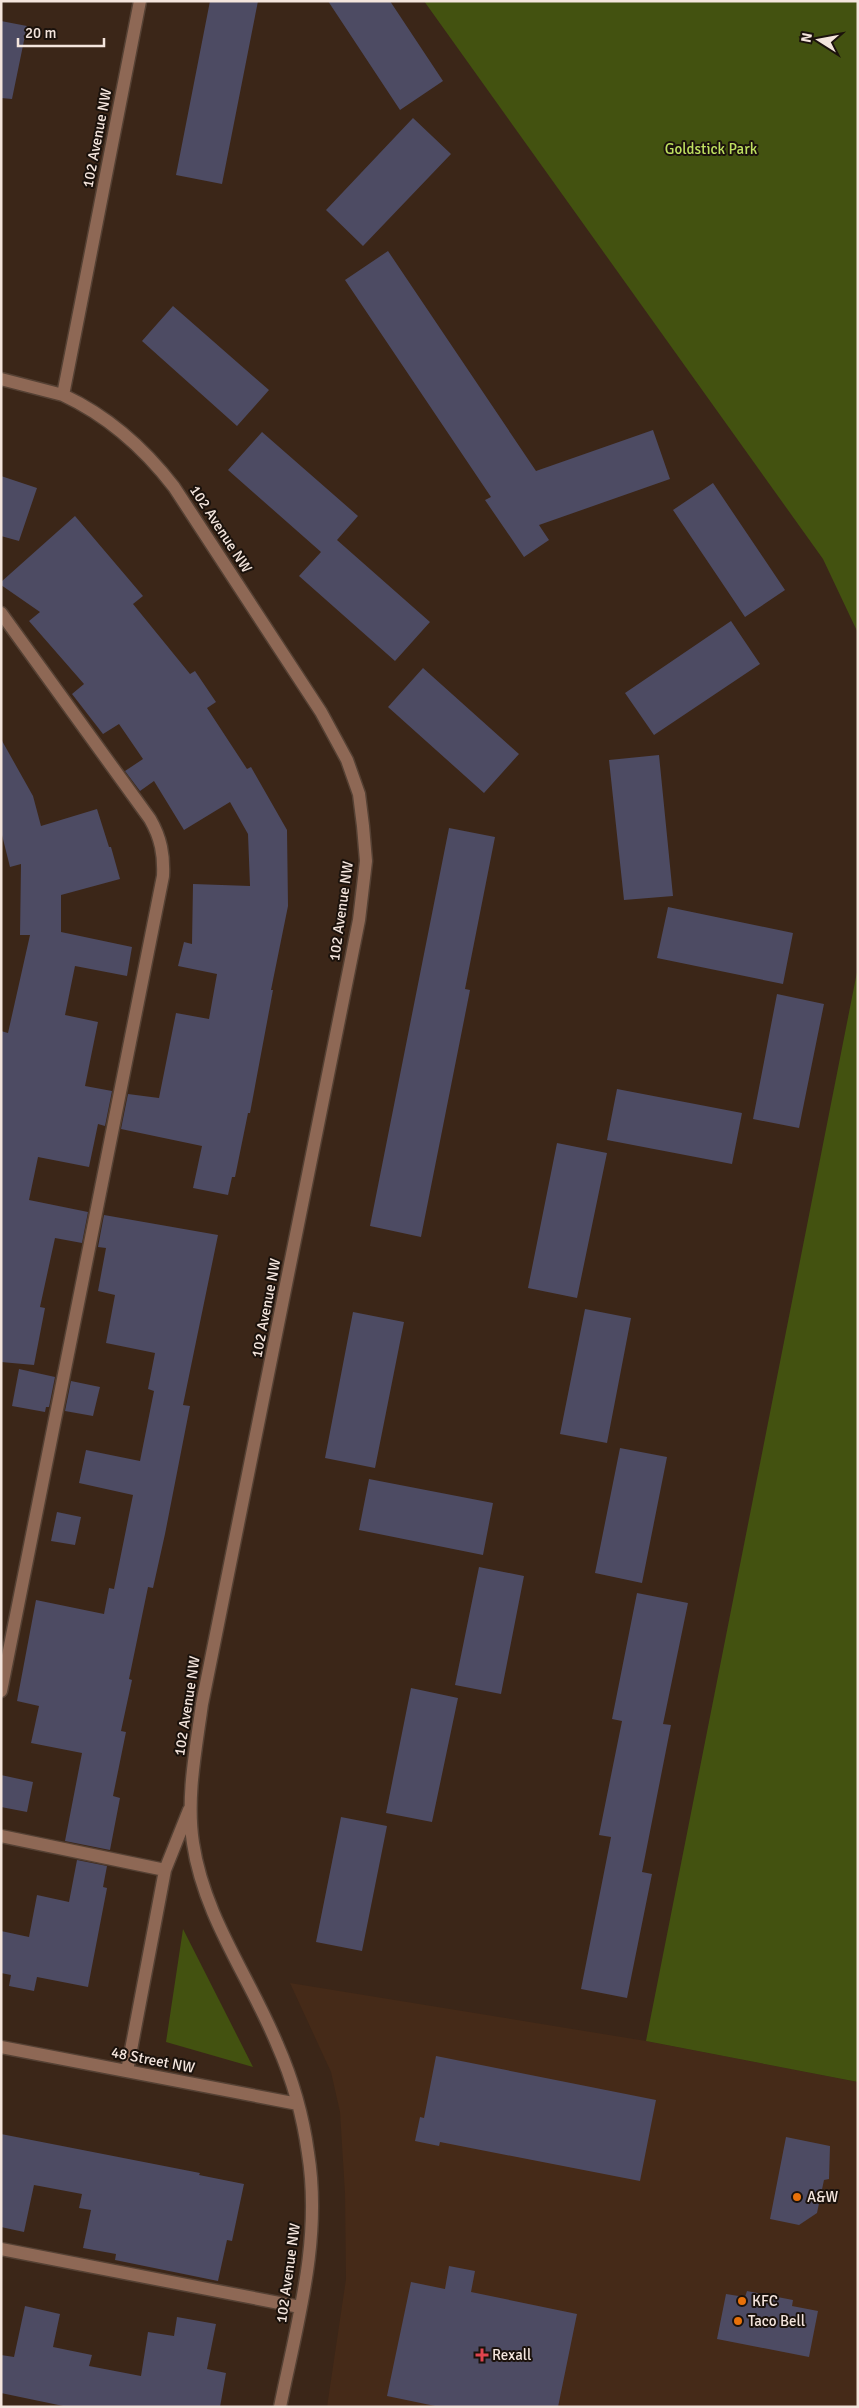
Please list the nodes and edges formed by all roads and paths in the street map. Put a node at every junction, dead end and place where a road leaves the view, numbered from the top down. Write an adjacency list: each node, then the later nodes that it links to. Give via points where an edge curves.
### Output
1 (140, 1): 3 (street, 102 Avenue NW)
2 (1, 379): 3 (street)
3 (63, 395): 6 (street, 102 Avenue NW, via 94,411 124,434 145,452 174,487 335,734 359,794 363,826 366,861 359,920 202,1704)
4 (1, 613): 5 (street, via 150,819 164,858)
5 (1, 1691)
6 (191, 1805): 8 (street, 102 Avenue NW); 11 (street, 102 Avenue NW, via 193,1842 209,1905 277,2044)
7 (1, 1836): 8 (street)
8 (165, 1870): 10 (street, 102 Avenue NW)
9 (1, 2047): 10 (street, 48 Street NW)
10 (127, 2071): 11 (street, 48 Street NW)
11 (298, 2104): 13 (street, 102 Avenue NW, via 312,2194 312,2229)
12 (1, 2249): 13 (street)
13 (300, 2307): 14 (street, 102 Avenue NW)
14 (280, 2407)

